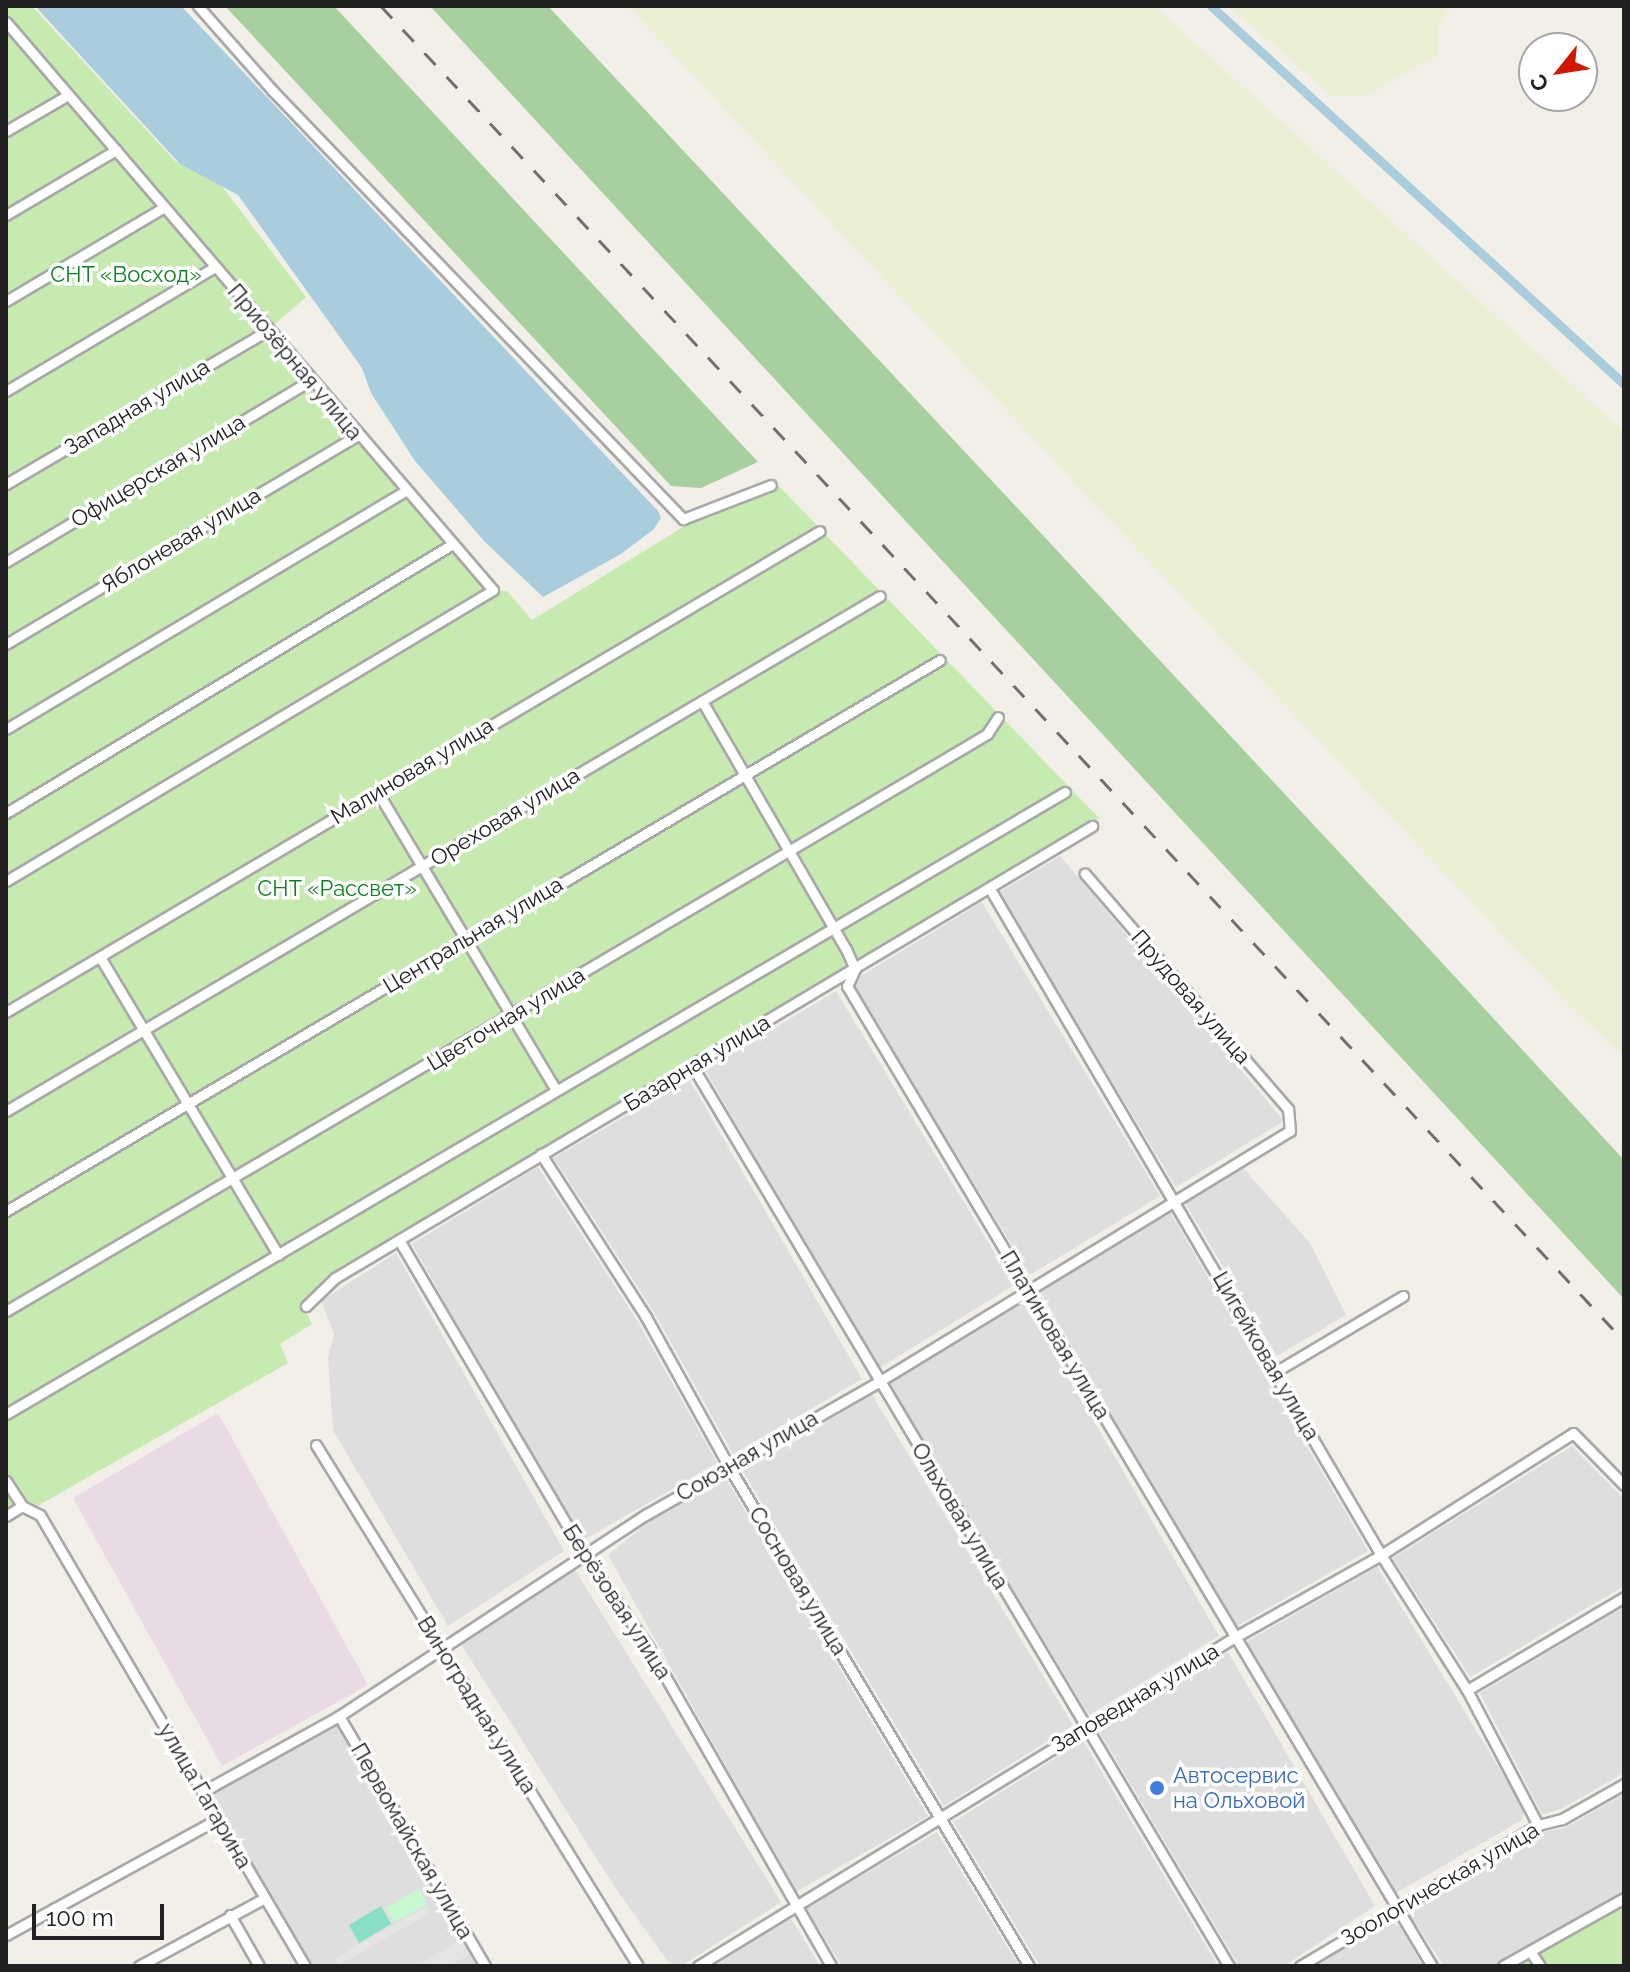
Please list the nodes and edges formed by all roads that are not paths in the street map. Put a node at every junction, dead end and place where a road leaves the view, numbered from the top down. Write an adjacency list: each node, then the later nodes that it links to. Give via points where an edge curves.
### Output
1 (198, 6): 16 (street, via 683,519)
2 (6, 22): 3 (street, Приозёрная улица)
3 (10, 34): 4 (street, Приозёрная улица)
4 (68, 95): 5 (street); 6 (street, Приозёрная улица)
5 (6, 131)
6 (116, 150): 7 (street, Приозёрная улица); 8 (street)
7 (164, 207): 9 (street, Приозёрная улица); 10 (street)
8 (6, 215)
9 (215, 267): 11 (street, Приозёрная улица); 13 (street)
10 (6, 301)
11 (268, 330): 12 (street, Приозёрная улица); 15 (street, Западная улица)
12 (311, 380): 14 (street, Приозёрная улица); 20 (street, Офицерская улица)
13 (6, 391)
14 (357, 436): 17 (street, Приозёрная улица); 22 (street, Яблоневая улица)
15 (6, 484)
16 (771, 485)
17 (404, 492): 19 (street, Приозёрная улица); 26 (street)
18 (820, 531): 28 (street, Малиновая улица)
19 (451, 545): 30 (street); 35 (street, Приозёрная улица, via 493,590)
20 (6, 562)
21 (880, 596): 24 (street, Ореховая улица)
22 (6, 644)
23 (940, 660): 27 (street, Центральная улица)
24 (702, 701): 27 (street, Платиновая улица); 33 (street, Ореховая улица)
25 (998, 717): 32 (street, Цветочная улица, via 987,734)
26 (6, 729)
27 (745, 775): 32 (street, Платиновая улица); 38 (street, Центральная улица)
28 (377, 791): 33 (street); 39 (street, Малиновая улица)
29 (1065, 792): 37 (street)
30 (6, 813)
31 (1092, 826): 36 (street, Базарная улица)
32 (791, 850): 37 (street, Платиновая улица); 42 (street, Цветочная улица)
33 (421, 866): 38 (street); 43 (street, Ореховая улица)
34 (1085, 874): 48 (street, Прудовая улица, via 1288,1109)
35 (6, 881)
36 (990, 889): 40 (street, Базарная улица); 51 (street, Цигейковая улица)
37 (834, 926): 40 (street, Платиновая улица); 45 (street)
38 (465, 940): 42 (street); 46 (street, Центральная улица)
39 (100, 957): 41 (street, Малиновая улица); 43 (street)
40 (855, 969): 44 (street, Базарная улица); 55 (street, Платиновая улица, via 847,986)
41 (6, 1012)
42 (511, 1015): 45 (street); 50 (street, Цветочная улица)
43 (144, 1030): 46 (street); 47 (street, Ореховая улица)
44 (693, 1067): 49 (street, Базарная улица); 60 (street, Ольховая улица)
45 (556, 1090): 54 (street)
46 (187, 1104): 50 (street); 52 (street, Центральная улица)
47 (6, 1111)
48 (1293, 1123): 51 (street, Союзная улица, via 1290,1131)
49 (541, 1154): 53 (street, Базарная улица); 63 (street, Сосновая улица, via 646,1317)
50 (233, 1180): 54 (street); 58 (street, Цветочная улица)
51 (1177, 1202): 55 (street, Союзная улица); 59 (street, Цигейковая улица)
52 (6, 1211)
53 (399, 1240): 57 (street, Базарная улица, via 335,1278); 68 (street, Берёзовая улица)
54 (278, 1255): 61 (street)
55 (1027, 1288): 60 (street, Союзная улица); 71 (street, Платиновая улица)
56 (1403, 1296): 59 (street)
57 (306, 1306)
58 (6, 1311)
59 (1275, 1372): 69 (street, Цигейковая улица)
60 (880, 1381): 63 (street, Союзная улица); 75 (street, Ольховая улица)
61 (6, 1414)
62 (316, 1445): 72 (street, Виноградная улица)
63 (729, 1467): 68 (street, Союзная улица); 79 (street, Сосновая улица)
64 (6, 1481): 66 (street)
65 (1624, 1485): 69 (street, Заповедная улица, via 1573,1433)
66 (22, 1506): 67 (street); 77 (street, улица Гагарина, via 40,1515)
67 (6, 1516)
68 (584, 1554): 72 (street, Союзная улица); 83 (street, Берёзовая улица, via 649,1648)
69 (1381, 1555): 71 (street, Заповедная улица); 73 (street, Цигейковая улица)
70 (1624, 1597): 73 (street)
71 (1235, 1637): 75 (street, Заповедная улица); 84 (street, Платиновая улица)
72 (441, 1645): 74 (street, Союзная улица); 92 (street, Виноградная улица)
73 (1467, 1690): 80 (street, Цигейковая улица)
74 (339, 1716): 77 (street, Союзная улица); 91 (street, Первомайская улица)
75 (1086, 1728): 79 (street, Заповедная улица); 96 (street, Ольховая улица)
76 (1624, 1784): 80 (street, Зоологическая улица, via 1562,1819)
77 (202, 1792): 78 (street, улица Гагарина)
78 (218, 1819): 81 (street, улица Гагарина); 86 (street)
79 (940, 1819): 83 (street, Заповедная улица); 95 (street, Сосновая улица)
80 (1538, 1825): 84 (street, Зоологическая улица)
81 (265, 1898): 85 (street); 90 (street, улица Гагарина)
82 (1624, 1898): 87 (street)
83 (793, 1904): 93 (street, Заповедная улица); 94 (street, Берёзовая улица)
84 (1396, 1906): 97 (street, Зоологическая улица); 98 (street, Платиновая улица)
85 (230, 1915): 88 (street); 89 (street)
86 (6, 1935)
87 (1530, 1951): 99 (street); 100 (street)
88 (139, 1966)
89 (259, 1966)
90 (305, 1966)
91 (485, 1966)
92 (638, 1966)
93 (698, 1966)
94 (831, 1966)
95 (1029, 1966)
96 (1229, 1966)
97 (1300, 1966)
98 (1432, 1966)
99 (1503, 1966)
100 (1540, 1966)

